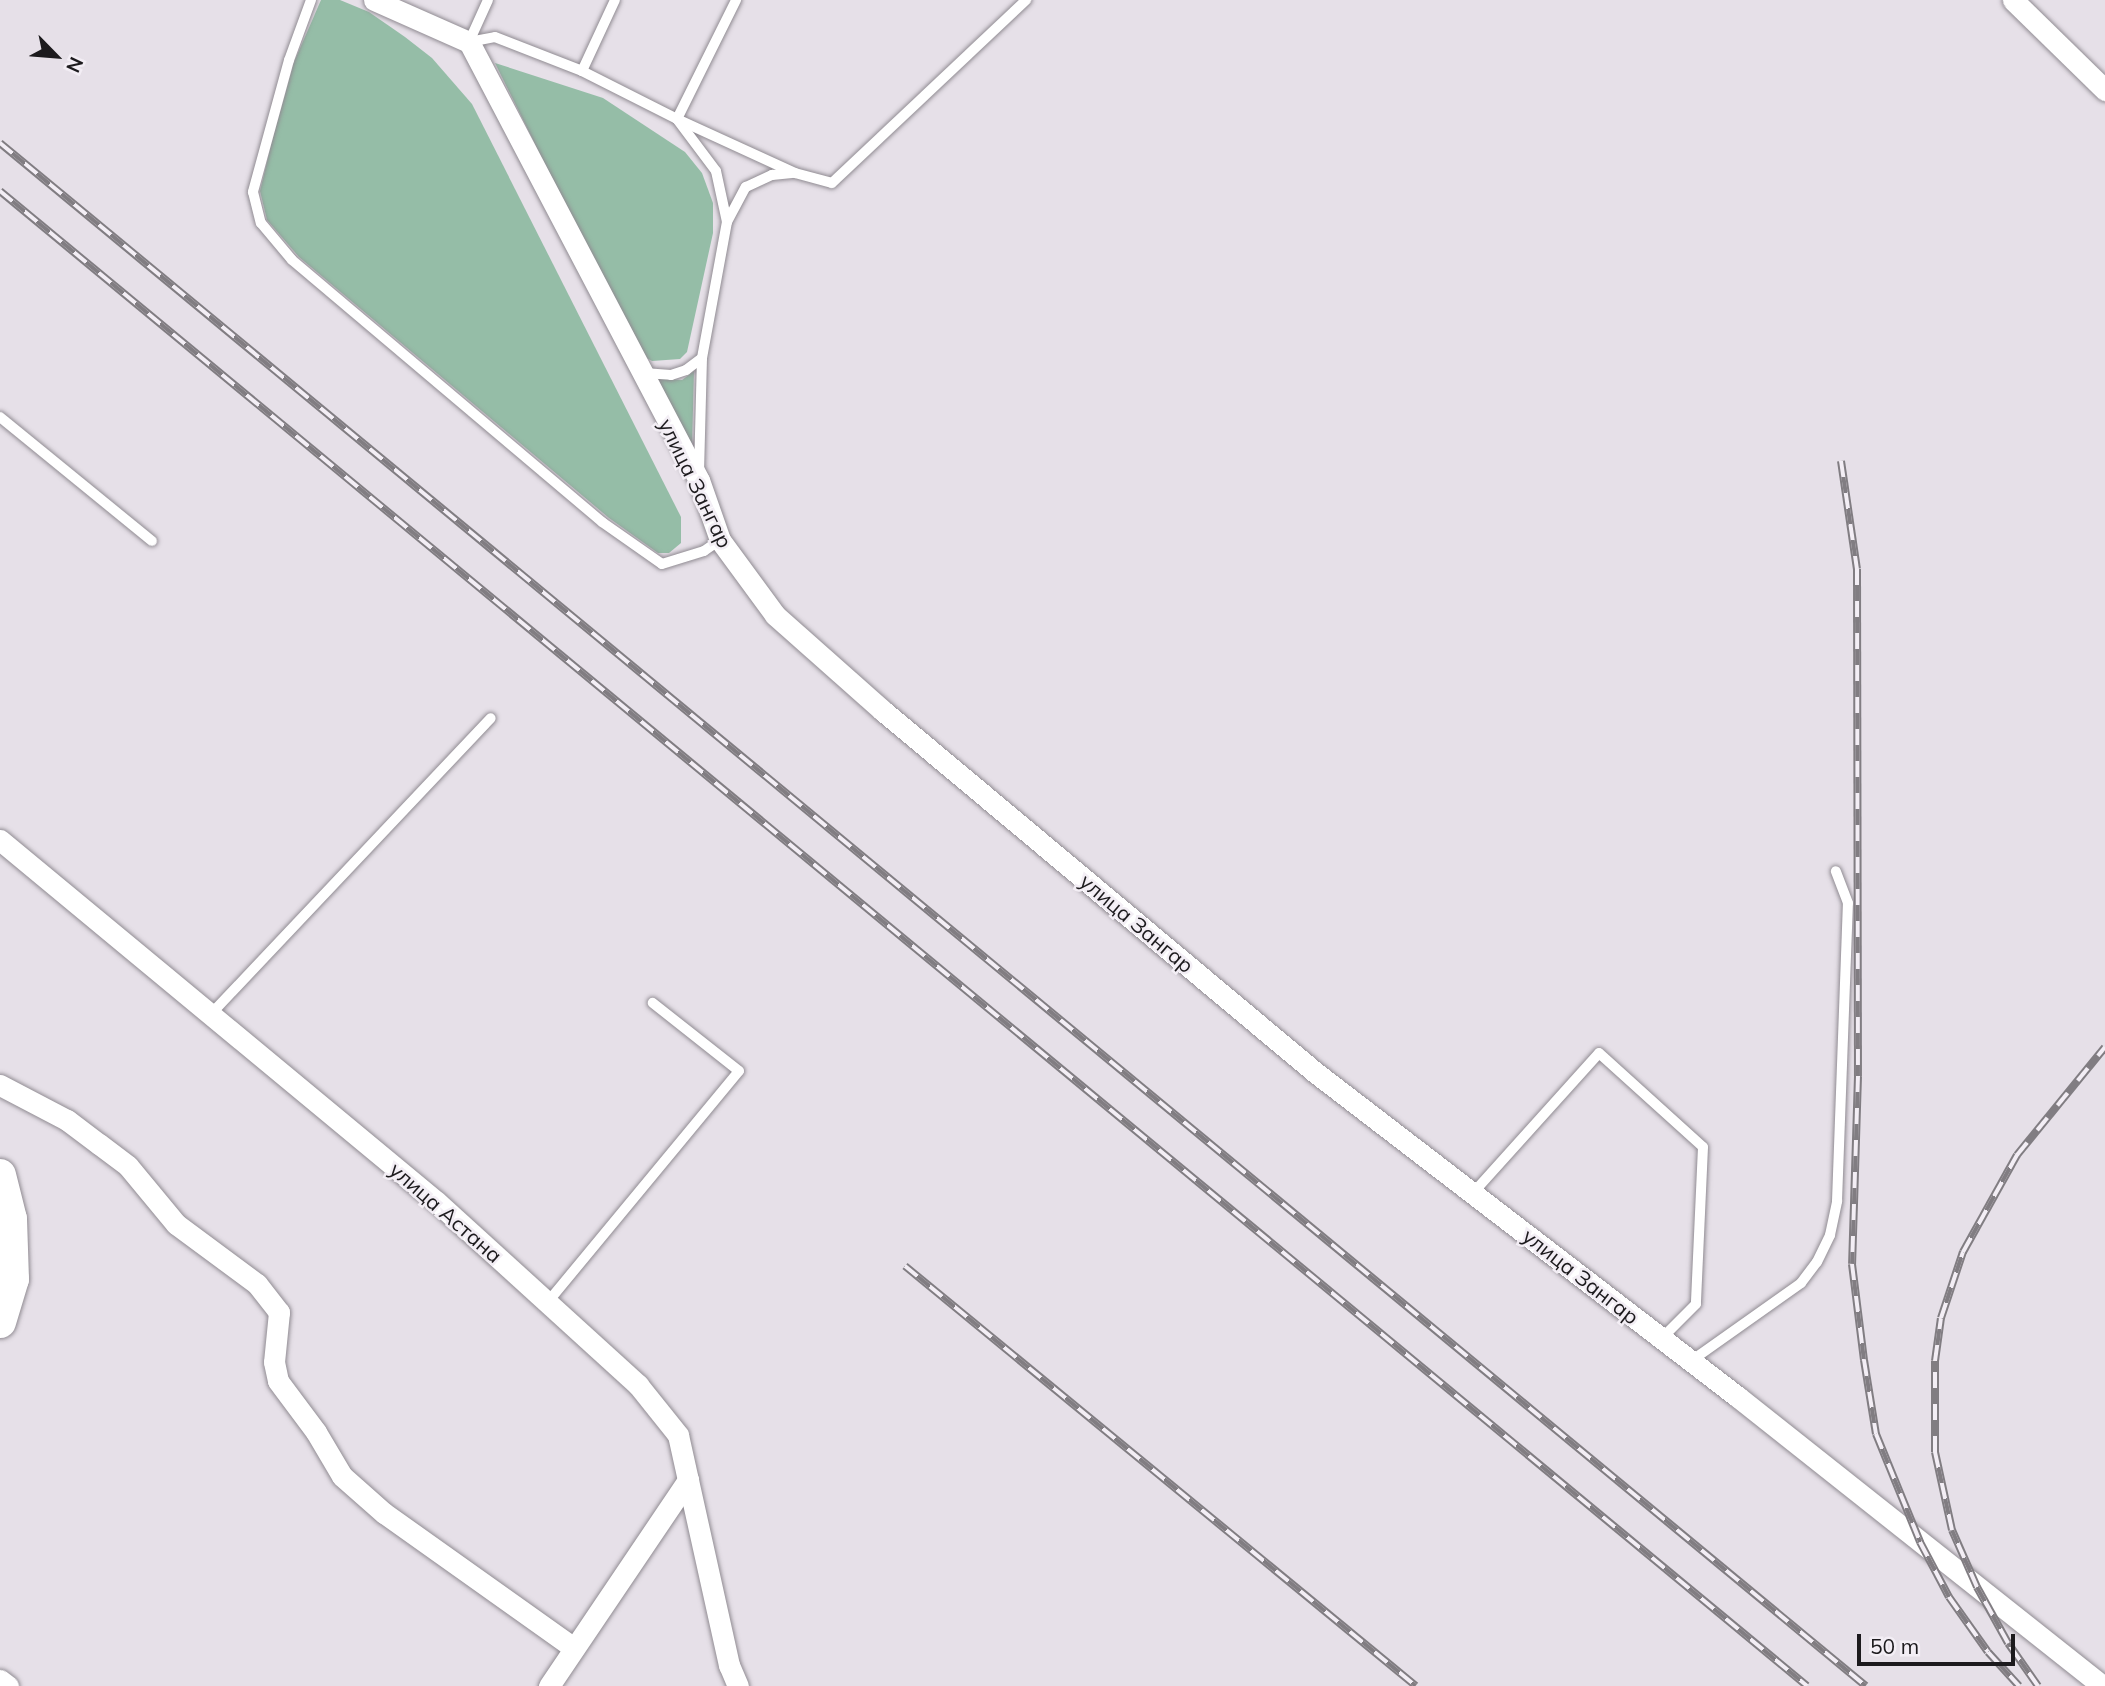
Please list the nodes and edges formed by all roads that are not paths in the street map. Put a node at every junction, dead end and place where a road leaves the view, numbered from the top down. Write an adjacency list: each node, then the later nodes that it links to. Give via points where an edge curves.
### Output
1 (312, 0): 18 (lane, via 289,60 253,192 261,223 292,260 602,522 662,564 704,551)
2 (488, 0): 8 (lane)
3 (615, 0): 9 (lane)
4 (736, 0): 11 (lane)
5 (1026, 0): 12 (lane, via 832,183)
6 (2014, 0): 10 (street)
7 (379, 1): 8 (street)
8 (469, 41): 9 (lane, via 495,37); 15 (street, улица Зангар)
9 (582, 71): 11 (lane)
10 (2105, 90)
11 (677, 119): 12 (lane); 13 (lane, via 716,171)
12 (795, 173): 13 (lane, via 772,175 746,187)
13 (727, 222): 14 (lane)
14 (702, 358): 15 (lane, via 671,375); 17 (lane)
15 (640, 373): 17 (street, улица Зангар)
16 (0, 417): 19 (lane)
17 (699, 481): 18 (street, улица Зангар)
18 (720, 540): 27 (street, улица Зангар, via 775,615 882,710 1316,1073)
19 (152, 541)
20 (491, 718): 24 (lane)
21 (0, 839): 24 (street, улица Астана)
22 (1836, 871): 31 (lane, via 1848,903 1837,1201 1830,1235 1801,1283)
23 (653, 1003): 28 (lane, via 739,1071)
24 (211, 1014): 28 (street, улица Астана, via 437,1202)
25 (0, 1085): 33 (street, via 67,1120 99,1143 128,1166 176,1224 257,1284 278,1312 274,1362 278,1381 342,1476 384,1513)
26 (0, 1175): 29 (main road, via 11,1219 13,1279)
27 (1473, 1193): 30 (street, улица Зангар); 30 (lane, via 1599,1053 1703,1147 1696,1304)
28 (547, 1303): 32 (street, улица Астана, via 638,1385 678,1436)
29 (0, 1322)
30 (1662, 1338): 31 (street, улица Зангар)
31 (1691, 1361): 38 (street, улица Зангар)
32 (688, 1480): 33 (street); 37 (street, улица Астана, via 729,1665)
33 (574, 1648): 36 (street)
34 (0, 1680): 35 (street)
35 (8, 1686)
36 (549, 1686)
37 (738, 1686)
38 (2103, 1686)

